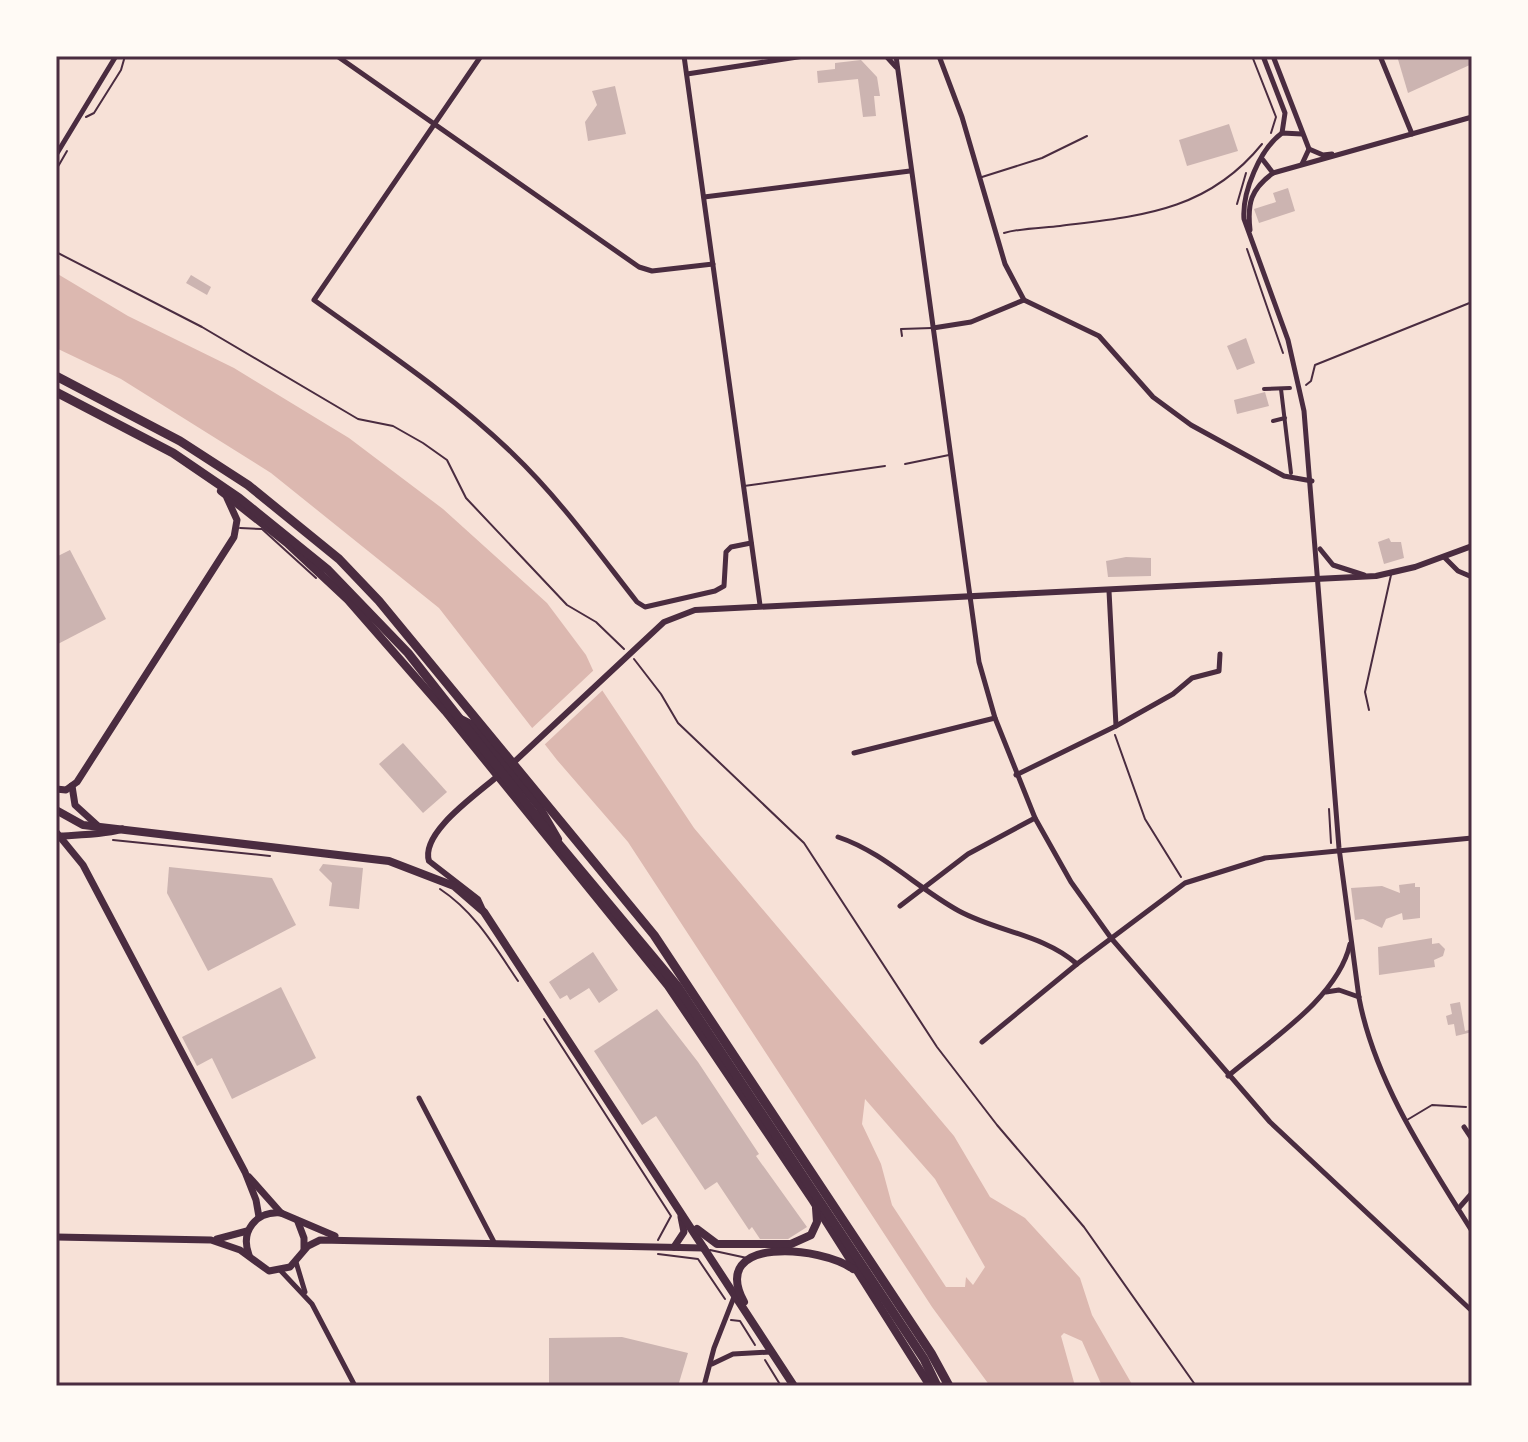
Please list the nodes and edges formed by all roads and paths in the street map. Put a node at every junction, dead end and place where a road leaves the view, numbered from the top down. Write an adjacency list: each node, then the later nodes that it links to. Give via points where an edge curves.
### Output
1 (116, 56): 26 (street)
2 (125, 56): 18 (path, via 121,70)
3 (337, 56): 17 (street)
4 (481, 56): 17 (street)
5 (684, 56): 15 (street)
6 (804, 56): 15 (street)
7 (886, 56): 14 (street)
8 (896, 56): 14 (street)
9 (939, 56): 32 (street)
10 (1252, 56): 34 (path, via 1276,117 1274,130 1222,179 1179,207)
11 (1263, 56): 19 (street, via 1285,113)
12 (1273, 56): 20 (street)
13 (1380, 56): 21 (street)
14 (898, 69): 30 (street)
15 (687, 74): 33 (street)
16 (1472, 117): 21 (street)
17 (434, 124): 37 (street, via 639,267 652,271); 58 (street, via 314,300 452,400 511,452 645,607 724,586 726,552)
18 (82, 125)
19 (1282, 133): 20 (street); 27 (street, via 1263,151)
20 (1302, 134): 24 (street)
21 (1412, 134): 25 (street)
22 (1087, 136): 32 (lane, via 1042,158)
23 (70, 145): 29 (path)
24 (1309, 149): 25 (street); 28 (street)
25 (1337, 154): 28 (street)
26 (56, 155)
27 (1263, 160): 31 (street); 35 (street, via 1243,204)
28 (1301, 165): 31 (street)
29 (56, 170)
30 (910, 171): 33 (street); 40 (street)
31 (1273, 173): 35 (street, via 1250,199)
32 (981, 177): 34 (street)
33 (704, 197): 37 (street)
34 (996, 235): 38 (street)
35 (1251, 235): 54 (street, via 1295,363)
36 (56, 252): 151 (path, via 202,327 358,419 393,426 447,460 477,509 574,611 619,644 678,723 804,843 937,1047 1084,1227)
37 (713, 264): 55 (street)
38 (1024, 300): 40 (street, via 971,322); 54 (street, via 1099,336 1153,397 1191,425 1284,476)
39 (1472, 302): 43 (path, via 1315,365)
40 (933, 328): 41 (lane, via 901,329); 50 (street)
41 (902, 336)
42 (56, 376): 150 (highway, via 180,441 248,485 339,559 418,644 687,980)
43 (1306, 385)
44 (1290, 388): 46 (street)
45 (1264, 389): 46 (street)
46 (1281, 389): 48 (street)
47 (56, 394): 56 (main road); 149 (highway, via 173,453 239,498 328,570 408,653 678,987)
48 (1285, 418): 49 (street); 53 (street)
49 (1273, 421)
50 (949, 455): 51 (lane); 68 (street)
51 (905, 464)
52 (885, 466): 55 (lane)
53 (1291, 473)
54 (1312, 481): 59 (street)
55 (743, 486): 58 (street)
56 (223, 492): 57 (main road); 72 (main road, via 348,600)
57 (238, 528): 65 (lane, via 262,529); 78 (main road)
58 (751, 543): 69 (street)
59 (1318, 546): 63 (street, via 1333,565); 66 (street)
60 (1472, 546): 61 (street)
61 (1444, 557): 62 (street); 64 (street)
62 (1391, 574): 63 (street); 71 (lane, via 1365,692)
63 (1369, 577): 66 (street)
64 (1472, 577)
65 (316, 578)
66 (1320, 581): 67 (street); 89 (street)
67 (1109, 591): 68 (street); 74 (street)
68 (968, 596): 69 (street); 73 (street)
69 (760, 605): 76 (street, via 676,616)
70 (1220, 654): 74 (street, via 1219,671 1192,678)
71 (1369, 710)
72 (445, 711): 76 (main road, via 473,725); 92 (main road)
73 (995, 718): 75 (street); 77 (street)
74 (1115, 728): 77 (street); 93 (path, via 1145,819)
75 (854, 753)
76 (508, 768): 92 (main road, via 558,837); 97 (street, via 434,833 427,854 435,867 478,899)
77 (1016, 775): 81 (street)
78 (72, 786): 79 (main road); 82 (main road, via 75,805)
79 (56, 789)
80 (56, 810): 82 (main road, via 76,824)
81 (1035, 818): 94 (street, via 968,854); 98 (street)
82 (98, 826): 83 (main road)
83 (122, 829): 85 (main road); 97 (main road, via 389,861 454,886)
84 (59, 834): 85 (main road); 90 (main road)
85 (80, 834): 90 (main road)
86 (838, 837): 94 (street, via 881,857)
87 (102, 838): 91 (path)
88 (1472, 838): 89 (street)
89 (1339, 848): 93 (street, via 1265,858); 99 (street)
90 (76, 854): 112 (main road)
91 (281, 857)
92 (564, 859): 114 (main road, via 668,986)
93 (1185, 883): 98 (street)
94 (922, 888): 96 (street); 100 (street, via 962,913 1056,946)
95 (439, 889): 101 (path, via 468,911)
96 (900, 906)
97 (484, 912): 116 (main road)
98 (1111, 938): 100 (street); 106 (street)
99 (1350, 941): 102 (street, via 1346,960); 103 (street)
100 (1077, 964): 105 (street)
101 (521, 984)
102 (1325, 992): 103 (street, via 1339,990); 106 (street)
103 (1359, 998): 109 (street, via 1386,1082)
104 (537, 1009): 126 (path, via 671,1216)
105 (982, 1042)
106 (1228, 1076): 138 (street)
107 (419, 1098): 125 (street)
108 (1466, 1107): 109 (lane, via 1432,1105)
109 (1407, 1120): 115 (street)
110 (1464, 1127): 111 (street)
111 (1472, 1139)
112 (245, 1172): 117 (main road); 118 (main road)
113 (1472, 1193): 115 (street)
114 (813, 1201): 116 (main road, via 817,1222 811,1235 791,1244 717,1244); 134 (main road)
115 (1458, 1209): 121 (street)
116 (679, 1211): 127 (main road, via 684,1232); 128 (main road)
117 (281, 1213): 118 (main road); 119 (main road)
118 (259, 1217): 120 (main road)
119 (298, 1222): 123 (main road); 129 (main road)
120 (248, 1230): 124 (main road); 130 (main road)
121 (1472, 1231)
122 (56, 1237): 124 (main road)
123 (342, 1239): 125 (main road); 129 (main road, via 316,1241)
124 (211, 1240): 130 (main road)
125 (495, 1245): 126 (main road)
126 (658, 1246): 127 (main road); 137 (path, via 658,1256 698,1259)
127 (674, 1247): 128 (main road)
128 (704, 1248): 131 (lane); 135 (main road)
129 (303, 1251): 132 (main road)
130 (250, 1257): 133 (main road, via 260,1267)
131 (748, 1258): 134 (main road, via 810,1252 836,1258); 140 (main road, via 738,1287)
132 (296, 1262): 133 (main road); 136 (street)
133 (281, 1271): 136 (street)
134 (860, 1275): 148 (main road)
135 (735, 1296): 139 (street); 140 (main road)
136 (307, 1297): 144 (street)
137 (727, 1304)
138 (1472, 1311)
139 (726, 1318): 142 (path, via 740,1321); 143 (street)
140 (753, 1323): 141 (main road)
141 (771, 1351): 142 (street); 147 (main road)
142 (760, 1353): 143 (street, via 733,1354); 146 (path)
143 (711, 1365): 145 (street)
144 (355, 1386)
145 (704, 1386)
146 (781, 1386)
147 (794, 1386)
148 (930, 1386)
149 (937, 1386)
150 (949, 1386)
151 (1196, 1386)

